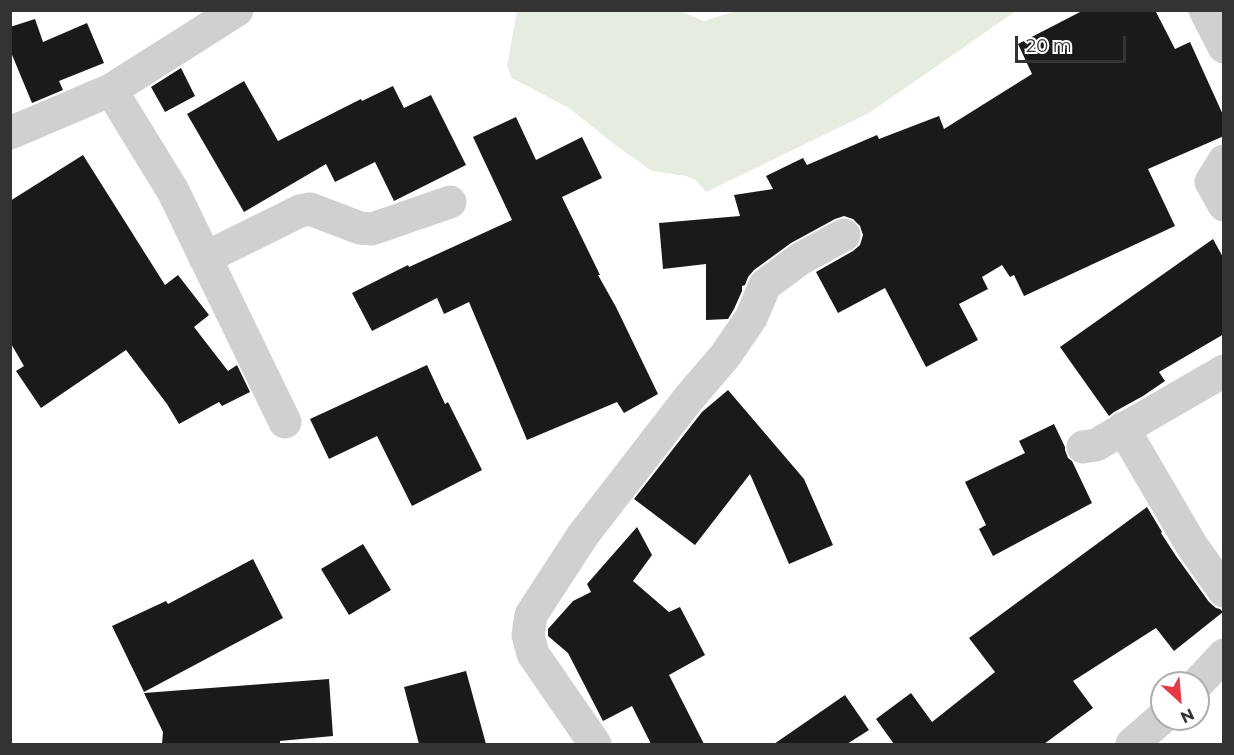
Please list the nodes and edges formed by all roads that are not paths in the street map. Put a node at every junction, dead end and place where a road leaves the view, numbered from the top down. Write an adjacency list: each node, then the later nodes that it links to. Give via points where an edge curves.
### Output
1 (237, 10): 4 (street)
2 (1205, 10): 3 (street)
3 (1224, 47)
4 (111, 90): 5 (street); 10 (street, via 173,191)
5 (10, 133)
6 (1224, 161): 8 (street, via 1211,182)
7 (450, 202): 10 (street, via 372,229 310,209 300,211)
8 (1224, 205)
9 (844, 235): 19 (street, via 800,259 765,285 751,318 726,356 583,535 531,615 528,634 533,654)
10 (205, 258): 12 (street)
11 (1224, 371): 13 (street)
12 (285, 422)
13 (1124, 428): 14 (street); 15 (street, via 1192,546)
14 (1083, 447)
15 (1224, 591)
16 (1224, 655): 17 (street)
17 (1210, 681)
18 (1150, 728): 20 (street)
19 (595, 744)
20 (1132, 744)

